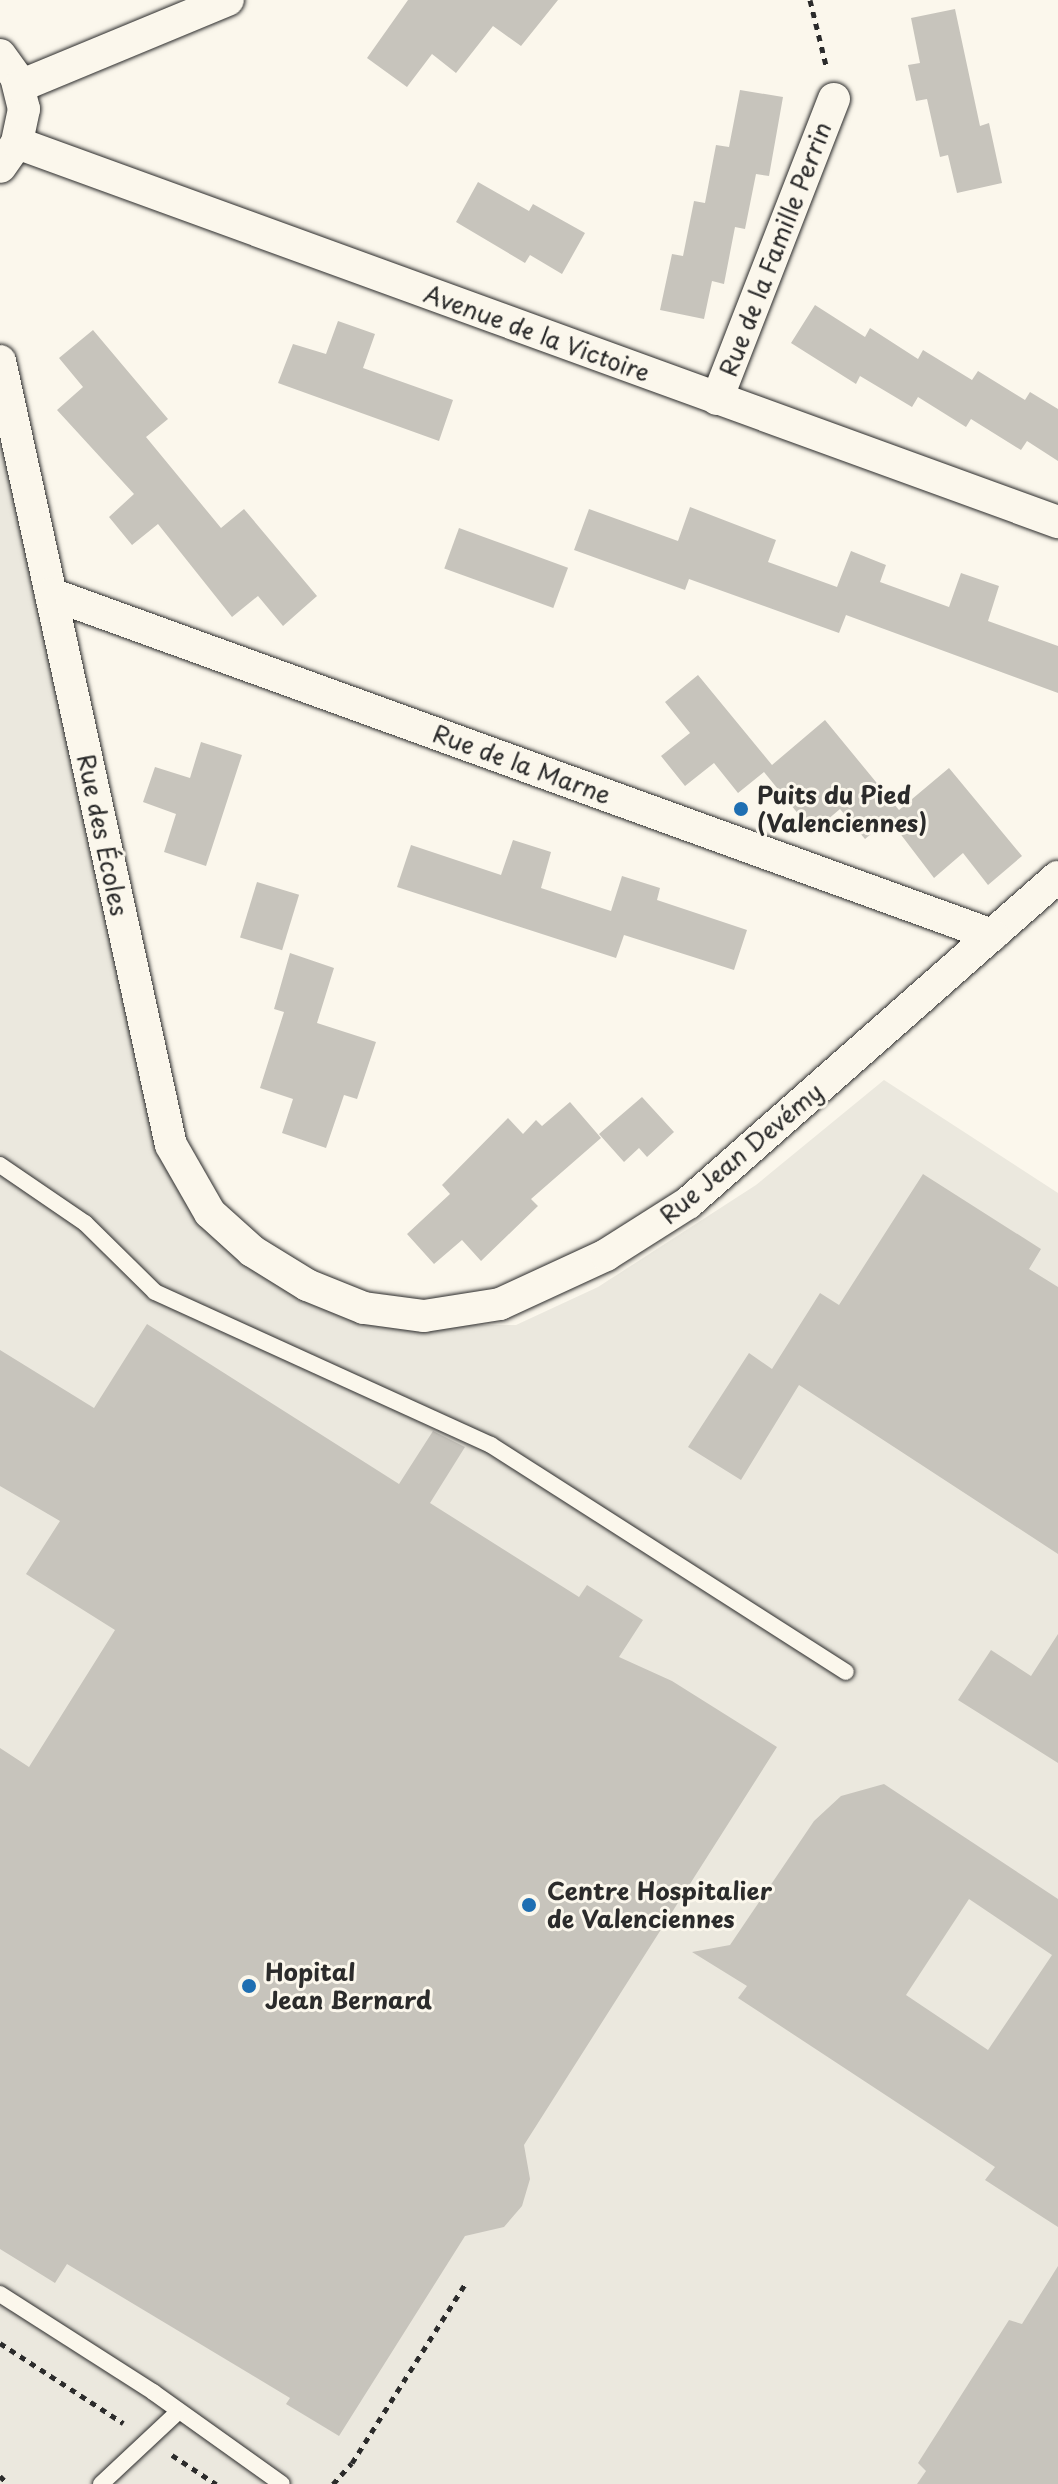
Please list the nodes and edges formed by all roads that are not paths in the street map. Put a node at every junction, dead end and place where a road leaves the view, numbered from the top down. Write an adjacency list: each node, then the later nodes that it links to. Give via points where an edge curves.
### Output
1 (228, 0): 3 (street)
2 (0, 55): 3 (street)
3 (20, 86): 5 (street, via 24,109)
4 (834, 99): 7 (street, Rue de la Famille Perrin)
5 (9, 155): 7 (street, Avenue de la Victoire)
6 (0, 361): 9 (street, Rue des Écoles)
7 (717, 399): 8 (street, Avenue de la Victoire)
8 (1058, 522)
9 (51, 594): 11 (street, Rue de la Marne); 13 (street, Rue des Écoles, via 171,1145 210,1213)
10 (1058, 877): 11 (street, Rue Jean Devémy)
11 (992, 935): 13 (street, Rue Jean Devémy, via 688,1203 568,1274 500,1304 424,1316 364,1308)
12 (0, 1165): 14 (lane, via 85,1223 155,1292 491,1445)
13 (279, 1269)
14 (846, 1672)
15 (0, 2294): 16 (lane)
16 (178, 2412): 17 (lane); 18 (lane, via 145,2437)
17 (272, 2481)
18 (101, 2484)

